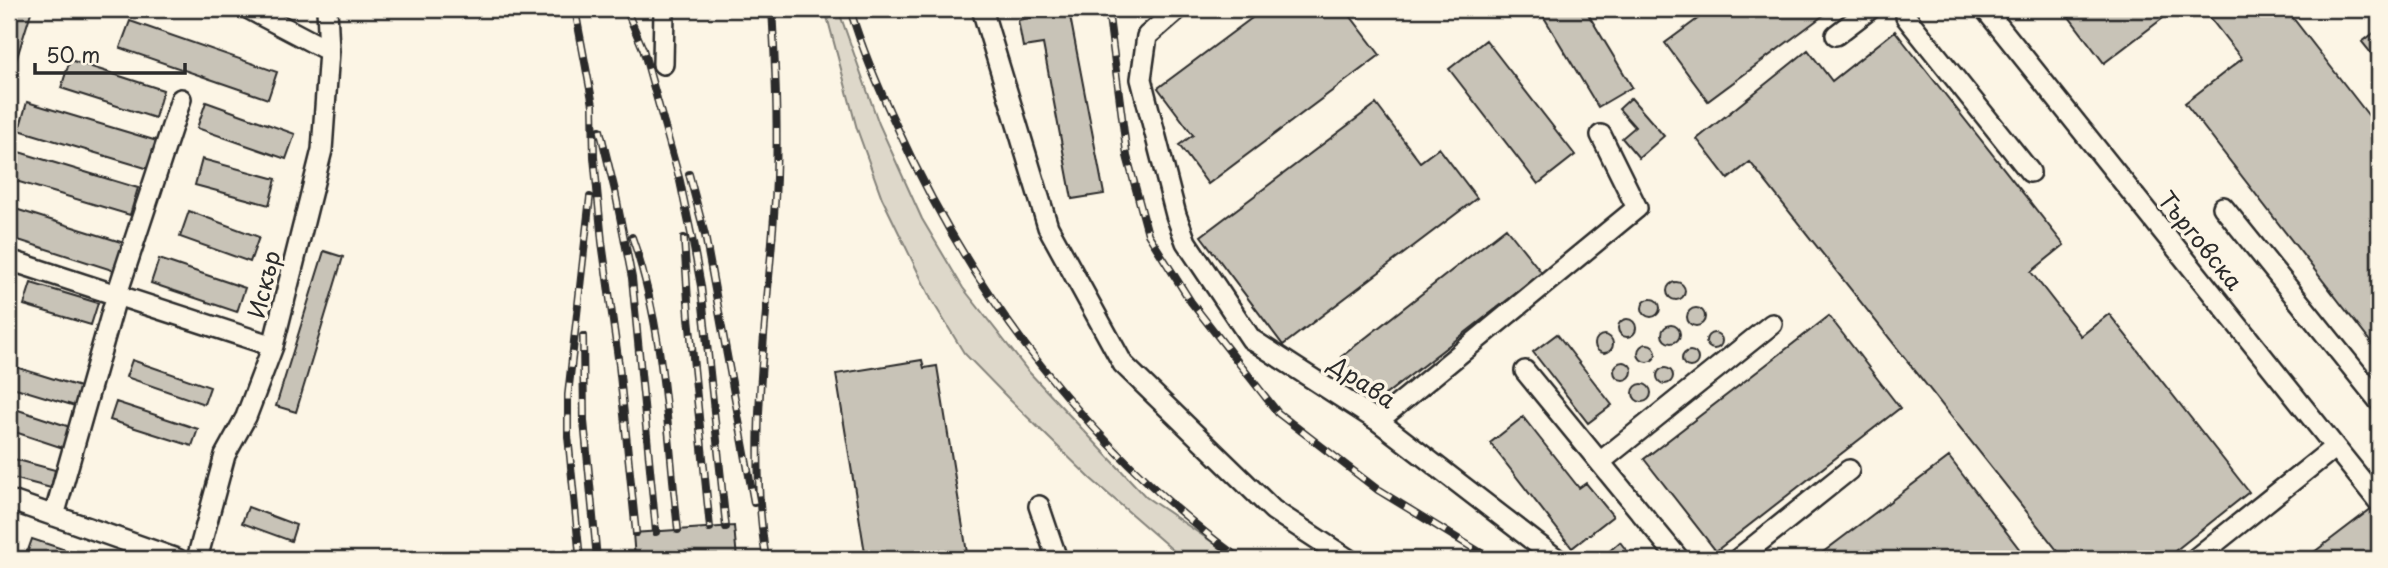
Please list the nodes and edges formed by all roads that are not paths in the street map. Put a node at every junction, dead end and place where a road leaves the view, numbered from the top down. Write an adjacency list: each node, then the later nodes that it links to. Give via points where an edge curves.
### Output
1 (249, 9): 10 (street)
2 (327, 9): 10 (street, Искър)
3 (664, 9): 11 (street)
4 (982, 9): 33 (street, via 1048,227 1123,364 1273,510)
5 (1178, 9): 22 (street, Драва, via 1147,36 1140,79 1186,242 1251,339)
6 (1870, 9): 9 (street)
7 (1985, 9): 23 (street, Търговска)
8 (1907, 11): 14 (street)
9 (1836, 35)
10 (329, 51): 19 (street, Искър, via 322,150)
11 (663, 64)
12 (181, 99): 17 (street)
13 (1601, 135): 22 (street, via 1637,208)
14 (2030, 172)
15 (2222, 207): 21 (street)
16 (9, 260): 17 (street)
17 (117, 295): 19 (street); 29 (street)
18 (1772, 324): 24 (street)
19 (273, 346): 31 (street, Искър, via 246,417 225,455)
20 (1525, 371): 24 (street)
21 (2379, 401)
22 (1378, 421): 34 (street, Драва)
23 (2335, 447): 27 (street, Търговска); 37 (street)
24 (1600, 462): 35 (street)
25 (1849, 470): 36 (street)
26 (9, 500): 29 (street)
27 (2379, 502)
28 (1039, 506): 32 (street)
29 (54, 516): 30 (street)
30 (177, 559)
31 (197, 559)
32 (1057, 559)
33 (1348, 559)
34 (1558, 559)
35 (1679, 559)
36 (1738, 559)
37 (2196, 559)

